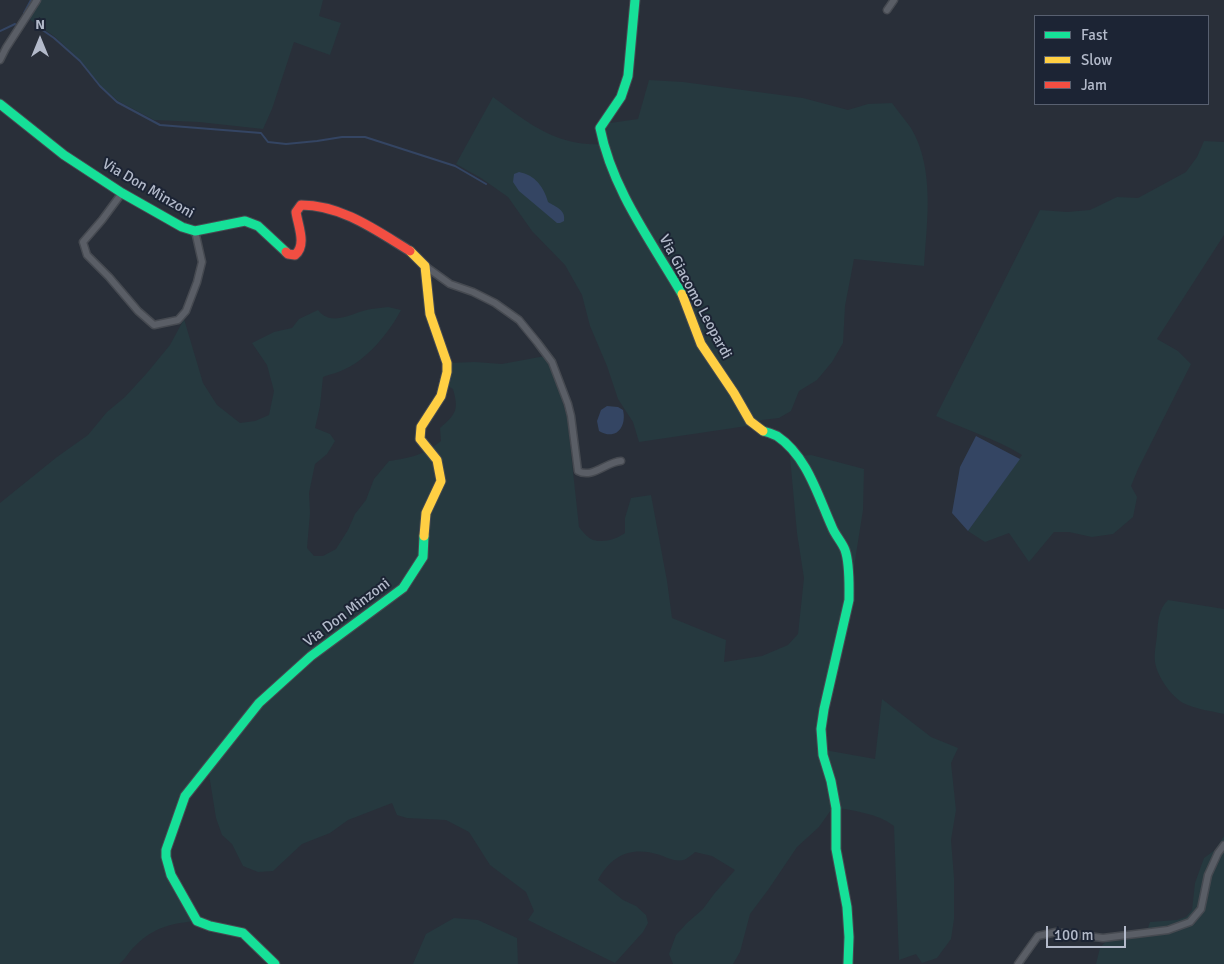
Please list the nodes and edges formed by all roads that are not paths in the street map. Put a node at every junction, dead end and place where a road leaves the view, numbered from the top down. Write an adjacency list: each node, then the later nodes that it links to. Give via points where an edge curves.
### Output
1 (38, 0): 5 (street)
2 (635, 0): 13 (street, Via Giacomo Leopardi, via 628,76 622,96 600,128 618,185 684,298 702,344 750,421 759,430 777,436 803,464 845,551 849,600 820,729 822,754 836,808 836,849 850,937)
3 (894, 0): 4 (street)
4 (886, 10)
5 (0, 60)
6 (0, 104): 7 (street, Via Don Minzoni, via 64,155)
7 (122, 192): 8 (street, Via Don Minzoni, via 182,227); 8 (street, via 83,242 87,255 154,325 178,320 186,311 202,262)
8 (195, 231): 9 (street, Via Don Minzoni, via 244,220 258,226 288,254 295,255 302,245 296,212 301,205 312,205 349,215 412,252)
9 (425, 266): 10 (street, via 450,284 495,303 518,320 552,362 571,416 578,471 590,473); 12 (street, Via Don Minzoni, via 430,314 447,363 447,372 441,396 421,427 420,439 437,460 441,481 426,513 423,557 403,588 311,656 259,703 186,796 166,850 171,875 197,921 243,933)
10 (621, 462)
11 (1224, 845): 14 (street, via 1208,875 1201,909 1190,922 1168,930 1103,938 1056,932 1038,936)
12 (276, 964)
13 (848, 964)
14 (1018, 964)

